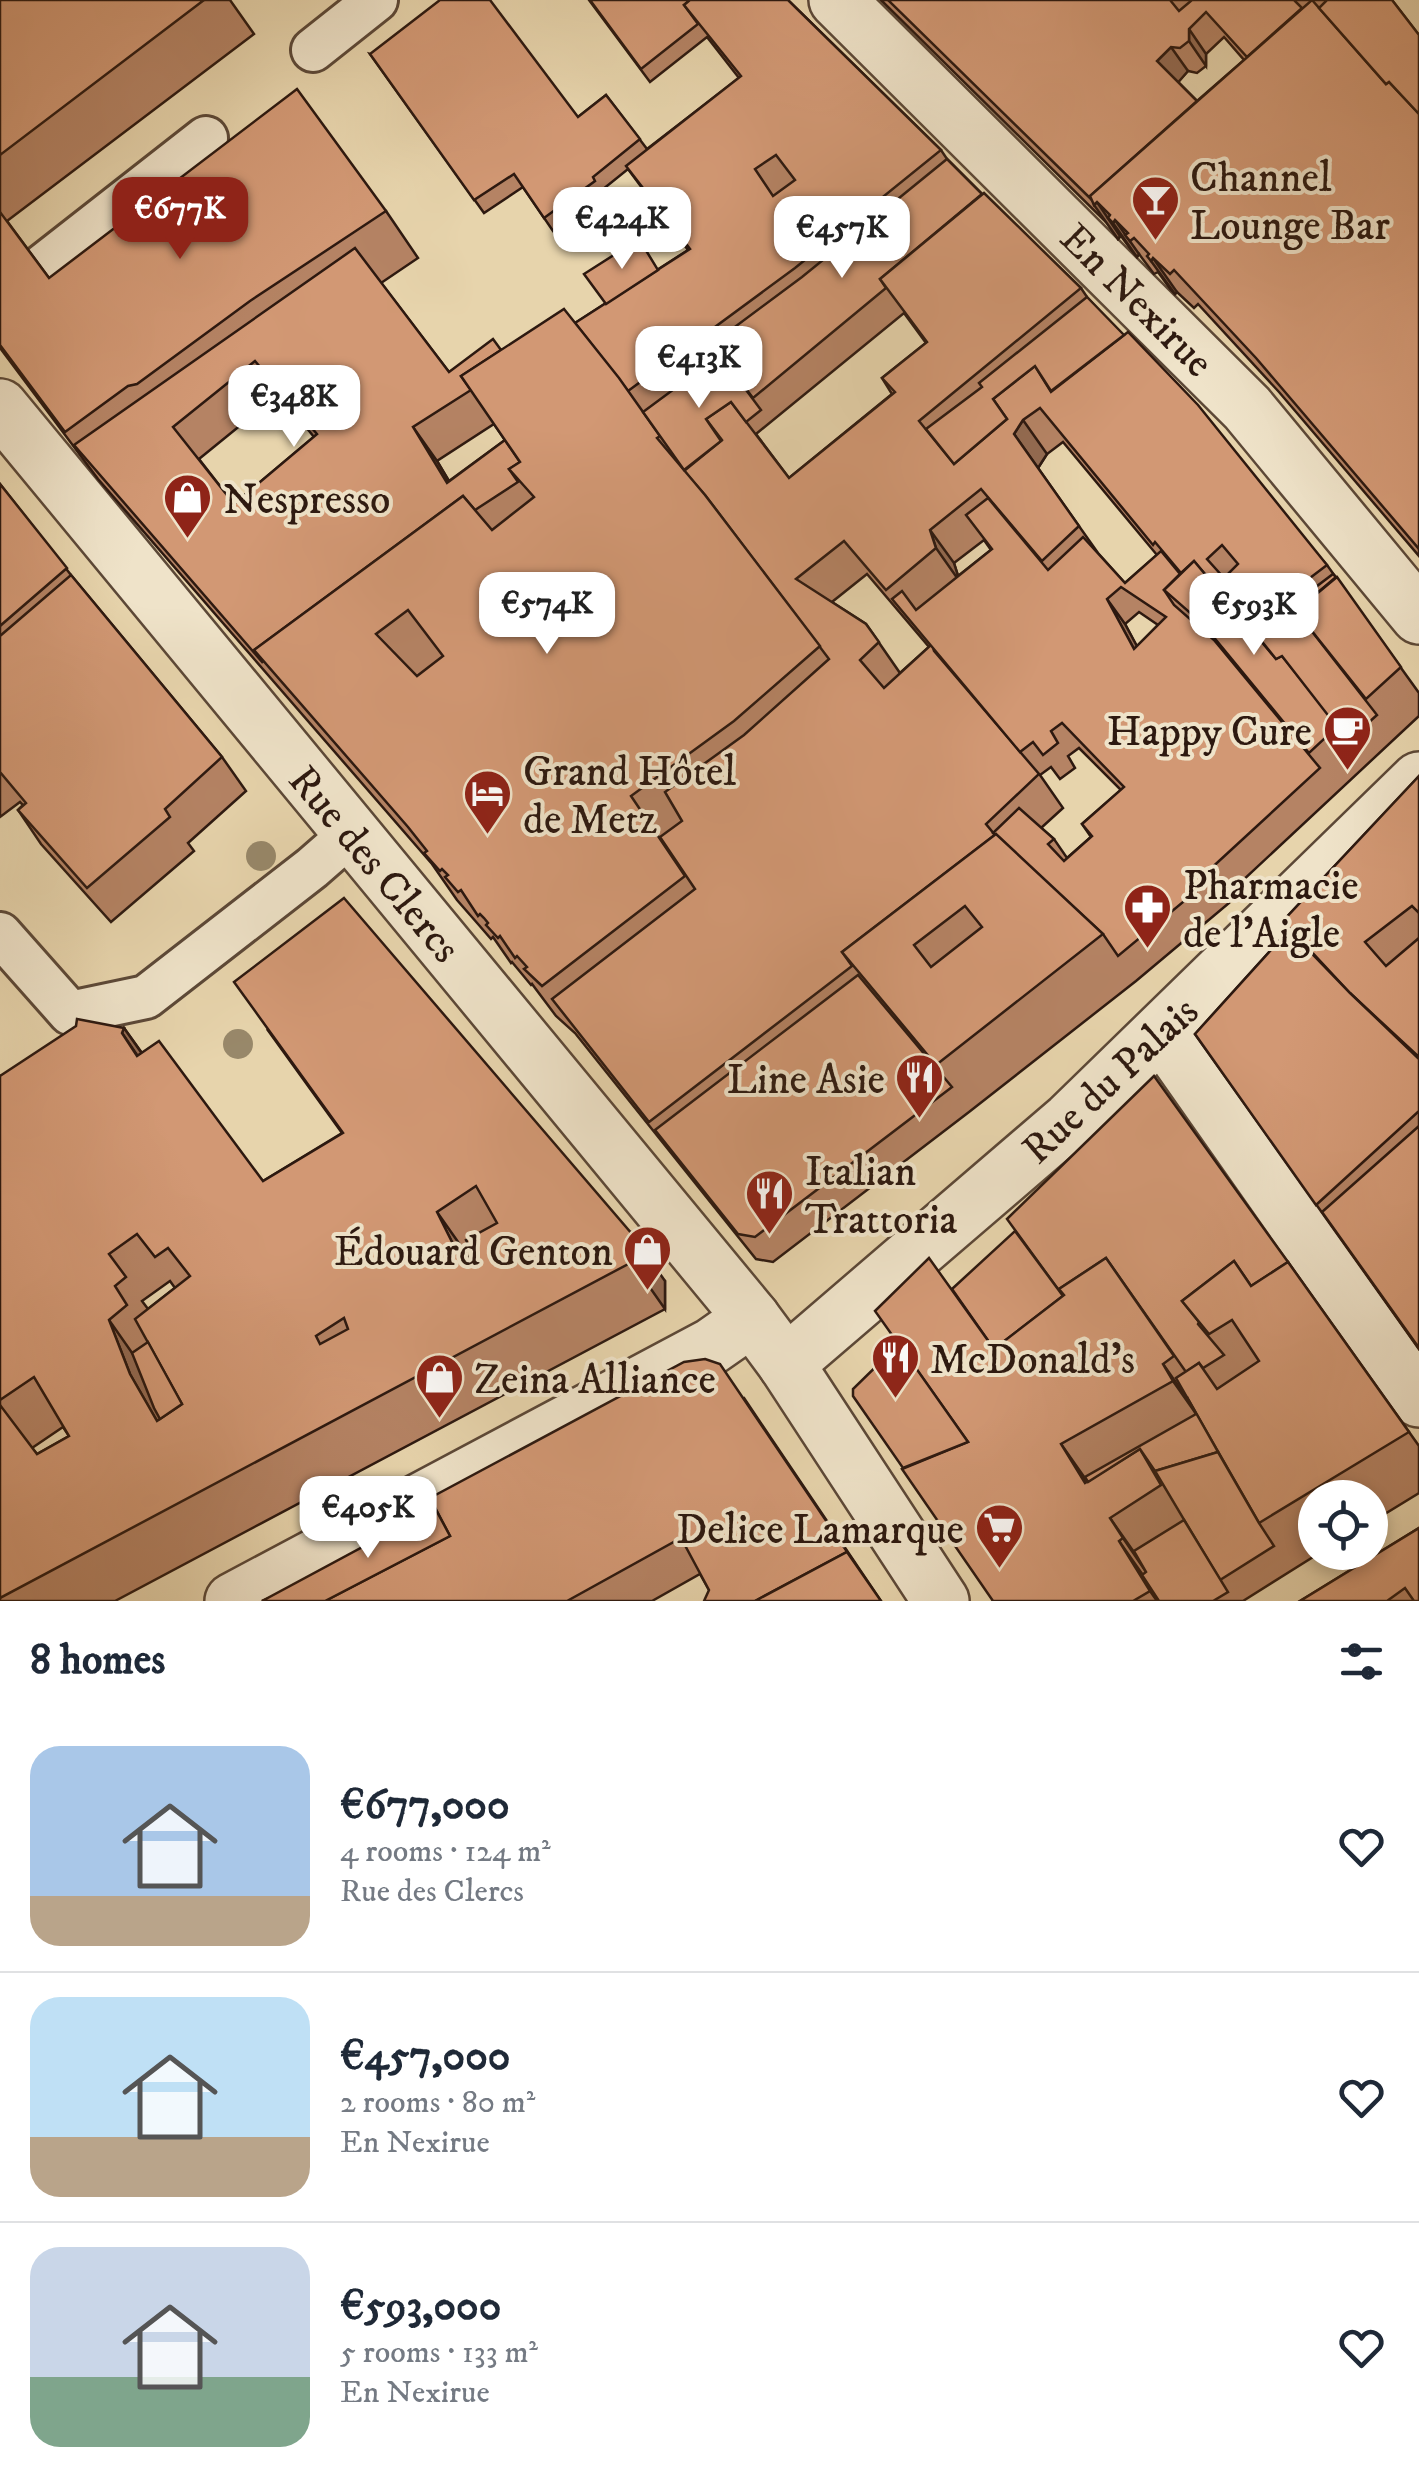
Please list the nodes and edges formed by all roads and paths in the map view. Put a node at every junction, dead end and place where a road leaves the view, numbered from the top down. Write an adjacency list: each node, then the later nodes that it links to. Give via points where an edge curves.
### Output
1 (376, 0): 3 (lane)
2 (837, 0): 7 (street, En Nexirue, via 1248,408)
3 (313, 50)
4 (206, 138): 5 (lane)
5 (40, 268)
6 (0, 408): 9 (street, Rue des Clercs)
7 (1419, 616)
8 (1419, 780): 11 (street, Rue du Palais)
9 (352, 833): 10 (lane, via 146,996 70,1013); 12 (street, Rue des Clercs)
10 (0, 934)
11 (1162, 1033): 13 (street, Rue du Palais); 14 (street)
12 (752, 1318): 13 (street, Rue des Clercs); 15 (street, via 712,1346)
13 (786, 1364): 16 (street, Rue des Clercs)
14 (1419, 1399)
15 (233, 1601)
16 (941, 1601)

